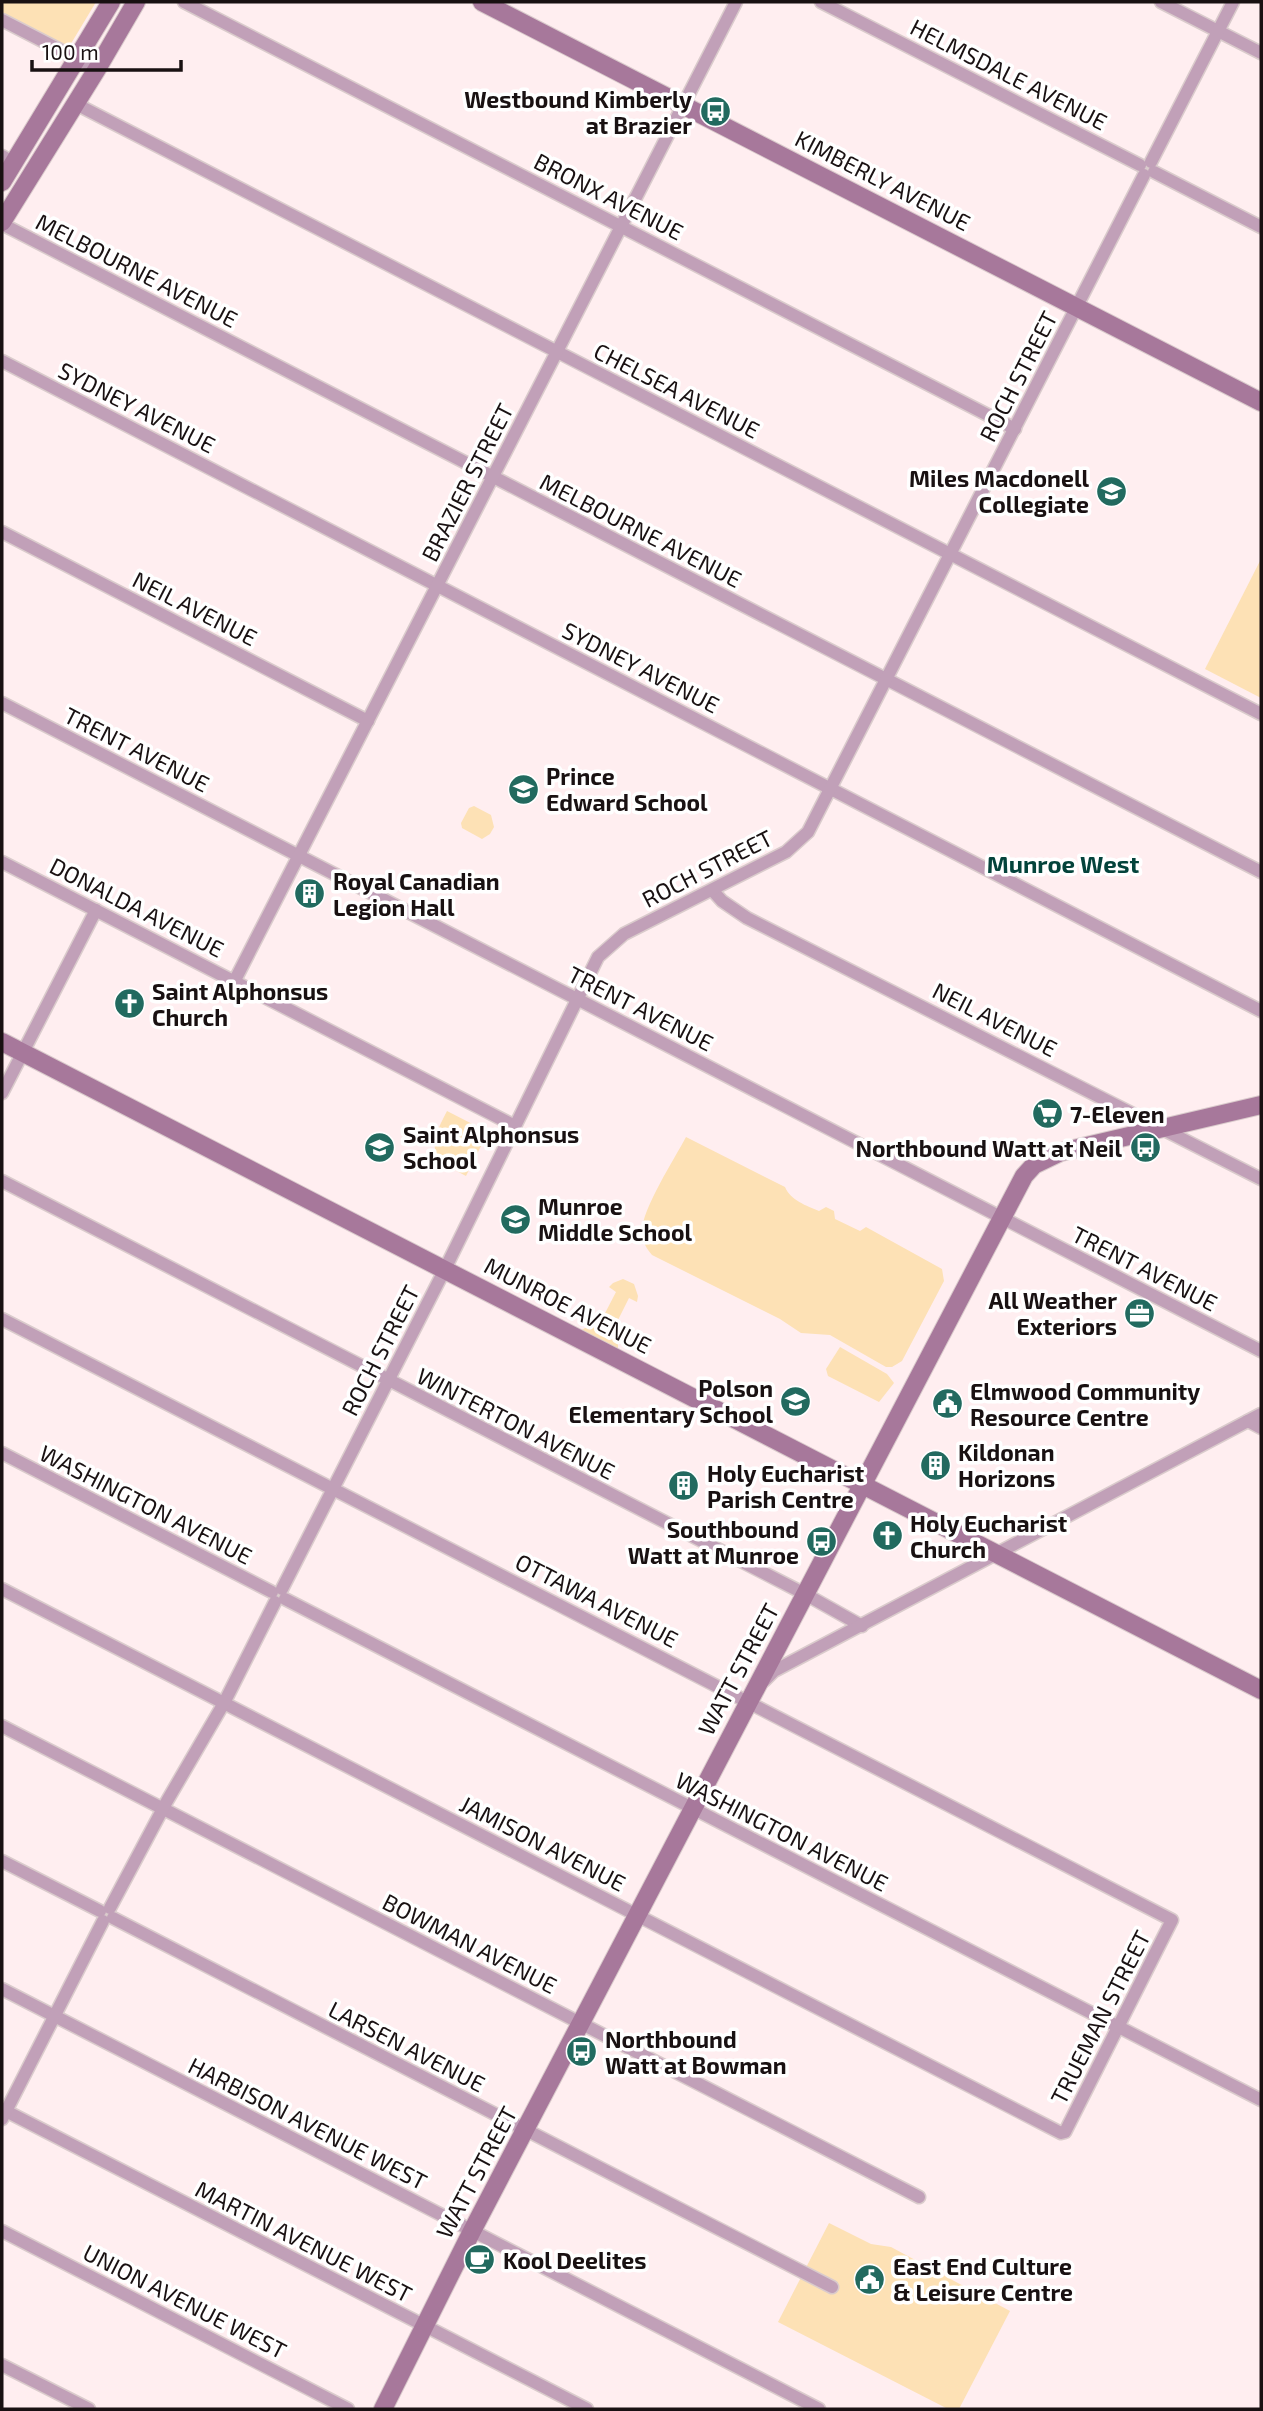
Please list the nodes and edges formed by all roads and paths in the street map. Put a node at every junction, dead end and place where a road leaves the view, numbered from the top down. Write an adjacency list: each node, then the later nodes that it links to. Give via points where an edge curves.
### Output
1 (111, 2): 12 (street)
2 (136, 2): 13 (street)
3 (184, 2): 20 (street, BRONX AVENUE)
4 (482, 2): 15 (street, KIMBERLY AVENUE)
5 (736, 2): 15 (street, BRAZIER STREET)
6 (821, 2): 17 (street, HELMSDALE AVENUE)
7 (1161, 2): 10 (street)
8 (1233, 2): 10 (street, ROCH STREET)
9 (2, 20): 12 (street)
10 (1218, 31): 11 (street); 17 (street, ROCH STREET)
11 (1261, 53)
12 (78, 59): 13 (street); 16 (street)
13 (97, 69): 14 (street)
14 (74, 103): 19 (street); 23 (street, CHELSEA AVENUE)
15 (684, 105): 20 (street, BRAZIER STREET); 22 (street, KIMBERLY AVENUE)
16 (8, 159): 18 (street)
17 (1147, 169): 21 (street, HELMSDALE AVENUE); 22 (street, ROCH STREET)
18 (2, 182)
19 (2, 223): 27 (street, MELBOURNE AVENUE)
20 (622, 227): 23 (street, BRAZIER STREET); 26 (street, BRONX AVENUE)
21 (1261, 227)
22 (1077, 307): 25 (street, KIMBERLY AVENUE); 26 (street, ROCH STREET)
23 (557, 351): 27 (street, BRAZIER STREET); 29 (street, CHELSEA AVENUE)
24 (2, 360): 30 (street, SYDNEY AVENUE)
25 (1261, 402)
26 (1015, 429): 29 (street, ROCH STREET)
27 (493, 477): 30 (street, BRAZIER STREET); 31 (street, MELBOURNE AVENUE)
28 (2, 532): 34 (street, NEIL AVENUE)
29 (949, 554): 31 (street, ROCH STREET); 33 (street, CHELSEA AVENUE)
30 (437, 587): 34 (street, BRAZIER STREET); 35 (street, SYDNEY AVENUE)
31 (886, 679): 35 (street, ROCH STREET); 38 (street, MELBOURNE AVENUE)
32 (2, 703): 36 (street, TRENT AVENUE)
33 (1261, 714)
34 (368, 721): 36 (street, BRAZIER STREET)
35 (830, 788): 39 (street, ROCH STREET, via 800,840); 43 (street, SYDNEY AVENUE)
36 (299, 856): 41 (street, BRAZIER STREET); 42 (street, TRENT AVENUE)
37 (2, 862): 40 (street, DONALDA AVENUE)
38 (1261, 872)
39 (713, 891): 42 (street, ROCH STREET, via 624,934 598,957); 49 (street, NEIL AVENUE, via 747,918)
40 (96, 910): 41 (street, DONALDA AVENUE); 45 (street)
41 (234, 980): 48 (street, DONALDA AVENUE)
42 (576, 999): 48 (street, ROCH STREET); 52 (street, TRENT AVENUE)
43 (1261, 1011)
44 (2, 1042): 45 (street, MUNROE AVENUE)
45 (22, 1052): 46 (street); 53 (street, MUNROE AVENUE)
46 (2, 1093)
47 (1261, 1105): 49 (street, WATT STREET)
48 (515, 1126): 53 (street, ROCH STREET)
49 (1160, 1129): 50 (street, NEIL AVENUE); 52 (street, WATT STREET, via 1045,1158 1024,1177)
50 (1261, 1179)
51 (2, 1181): 56 (street, WINTERTON AVENUE)
52 (1002, 1217): 55 (street, TRENT AVENUE); 61 (street, WATT STREET)
53 (445, 1269): 56 (street, ROCH STREET); 61 (street, MUNROE AVENUE)
54 (2, 1319): 62 (street, OTTAWA AVENUE)
55 (1261, 1351)
56 (387, 1381): 62 (street, ROCH STREET); 65 (street, WINTERTON AVENUE)
57 (1261, 1414): 58 (street)
58 (1248, 1421): 59 (street); 63 (street)
59 (1261, 1428)
60 (2, 1453): 66 (street, WASHINGTON AVENUE)
61 (862, 1487): 63 (street, MUNROE AVENUE); 65 (street, WATT STREET)
62 (333, 1488): 66 (street, ROCH STREET); 69 (street, OTTAWA AVENUE)
63 (997, 1554): 67 (street); 68 (street, MUNROE AVENUE)
64 (2, 1589): 70 (street, JAMISON AVENUE)
65 (805, 1594): 67 (street, WINTERTON AVENUE); 69 (street, WATT STREET)
66 (278, 1595): 70 (street, ROCH STREET); 73 (street, WASHINGTON AVENUE)
67 (862, 1626): 69 (street, via 774,1671)
68 (1261, 1690)
69 (752, 1696): 73 (street, WATT STREET); 77 (street, OTTAWA AVENUE)
70 (223, 1703): 72 (street, ROCH STREET); 76 (street, JAMISON AVENUE)
71 (2, 1726): 72 (street, BOWMAN AVENUE)
72 (163, 1808): 75 (street, ROCH STREET); 80 (street, BOWMAN AVENUE)
73 (693, 1809): 76 (street, WATT STREET); 81 (street, WASHINGTON AVENUE)
74 (2, 1861): 75 (street, LARSEN AVENUE)
75 (107, 1915): 79 (street, ROCH STREET); 84 (street, LARSEN AVENUE)
76 (637, 1915): 80 (street, WATT STREET); 85 (street, JAMISON AVENUE)
77 (1172, 1920): 81 (street, TRUEMAN STREET)
78 (2, 1989): 79 (street, HARBISON AVENUE WEST)
79 (55, 2016): 83 (street, ROCH STREET); 88 (street, HARBISON AVENUE WEST)
80 (580, 2023): 84 (street, WATT STREET); 86 (street, BOWMAN AVENUE)
81 (1120, 2025): 82 (street, WASHINGTON AVENUE); 85 (street, TRUEMAN STREET)
82 (1261, 2100)
83 (3, 2113): 90 (street, MARTIN AVENUE WEST)
84 (525, 2130): 88 (street, WATT STREET); 89 (street, LARSEN AVENUE)
85 (1065, 2132)
86 (919, 2197)
87 (2, 2231): 93 (street, UNION AVENUE WEST)
88 (472, 2231): 90 (street, WATT STREET); 96 (street, HARBISON AVENUE WEST)
89 (831, 2287)
90 (424, 2326): 94 (street, WATT STREET); 95 (street, MARTIN AVENUE WEST)
91 (2, 2365): 92 (street)
92 (89, 2409)
93 (348, 2409)
94 (383, 2409)
95 (587, 2409)
96 (819, 2409)

